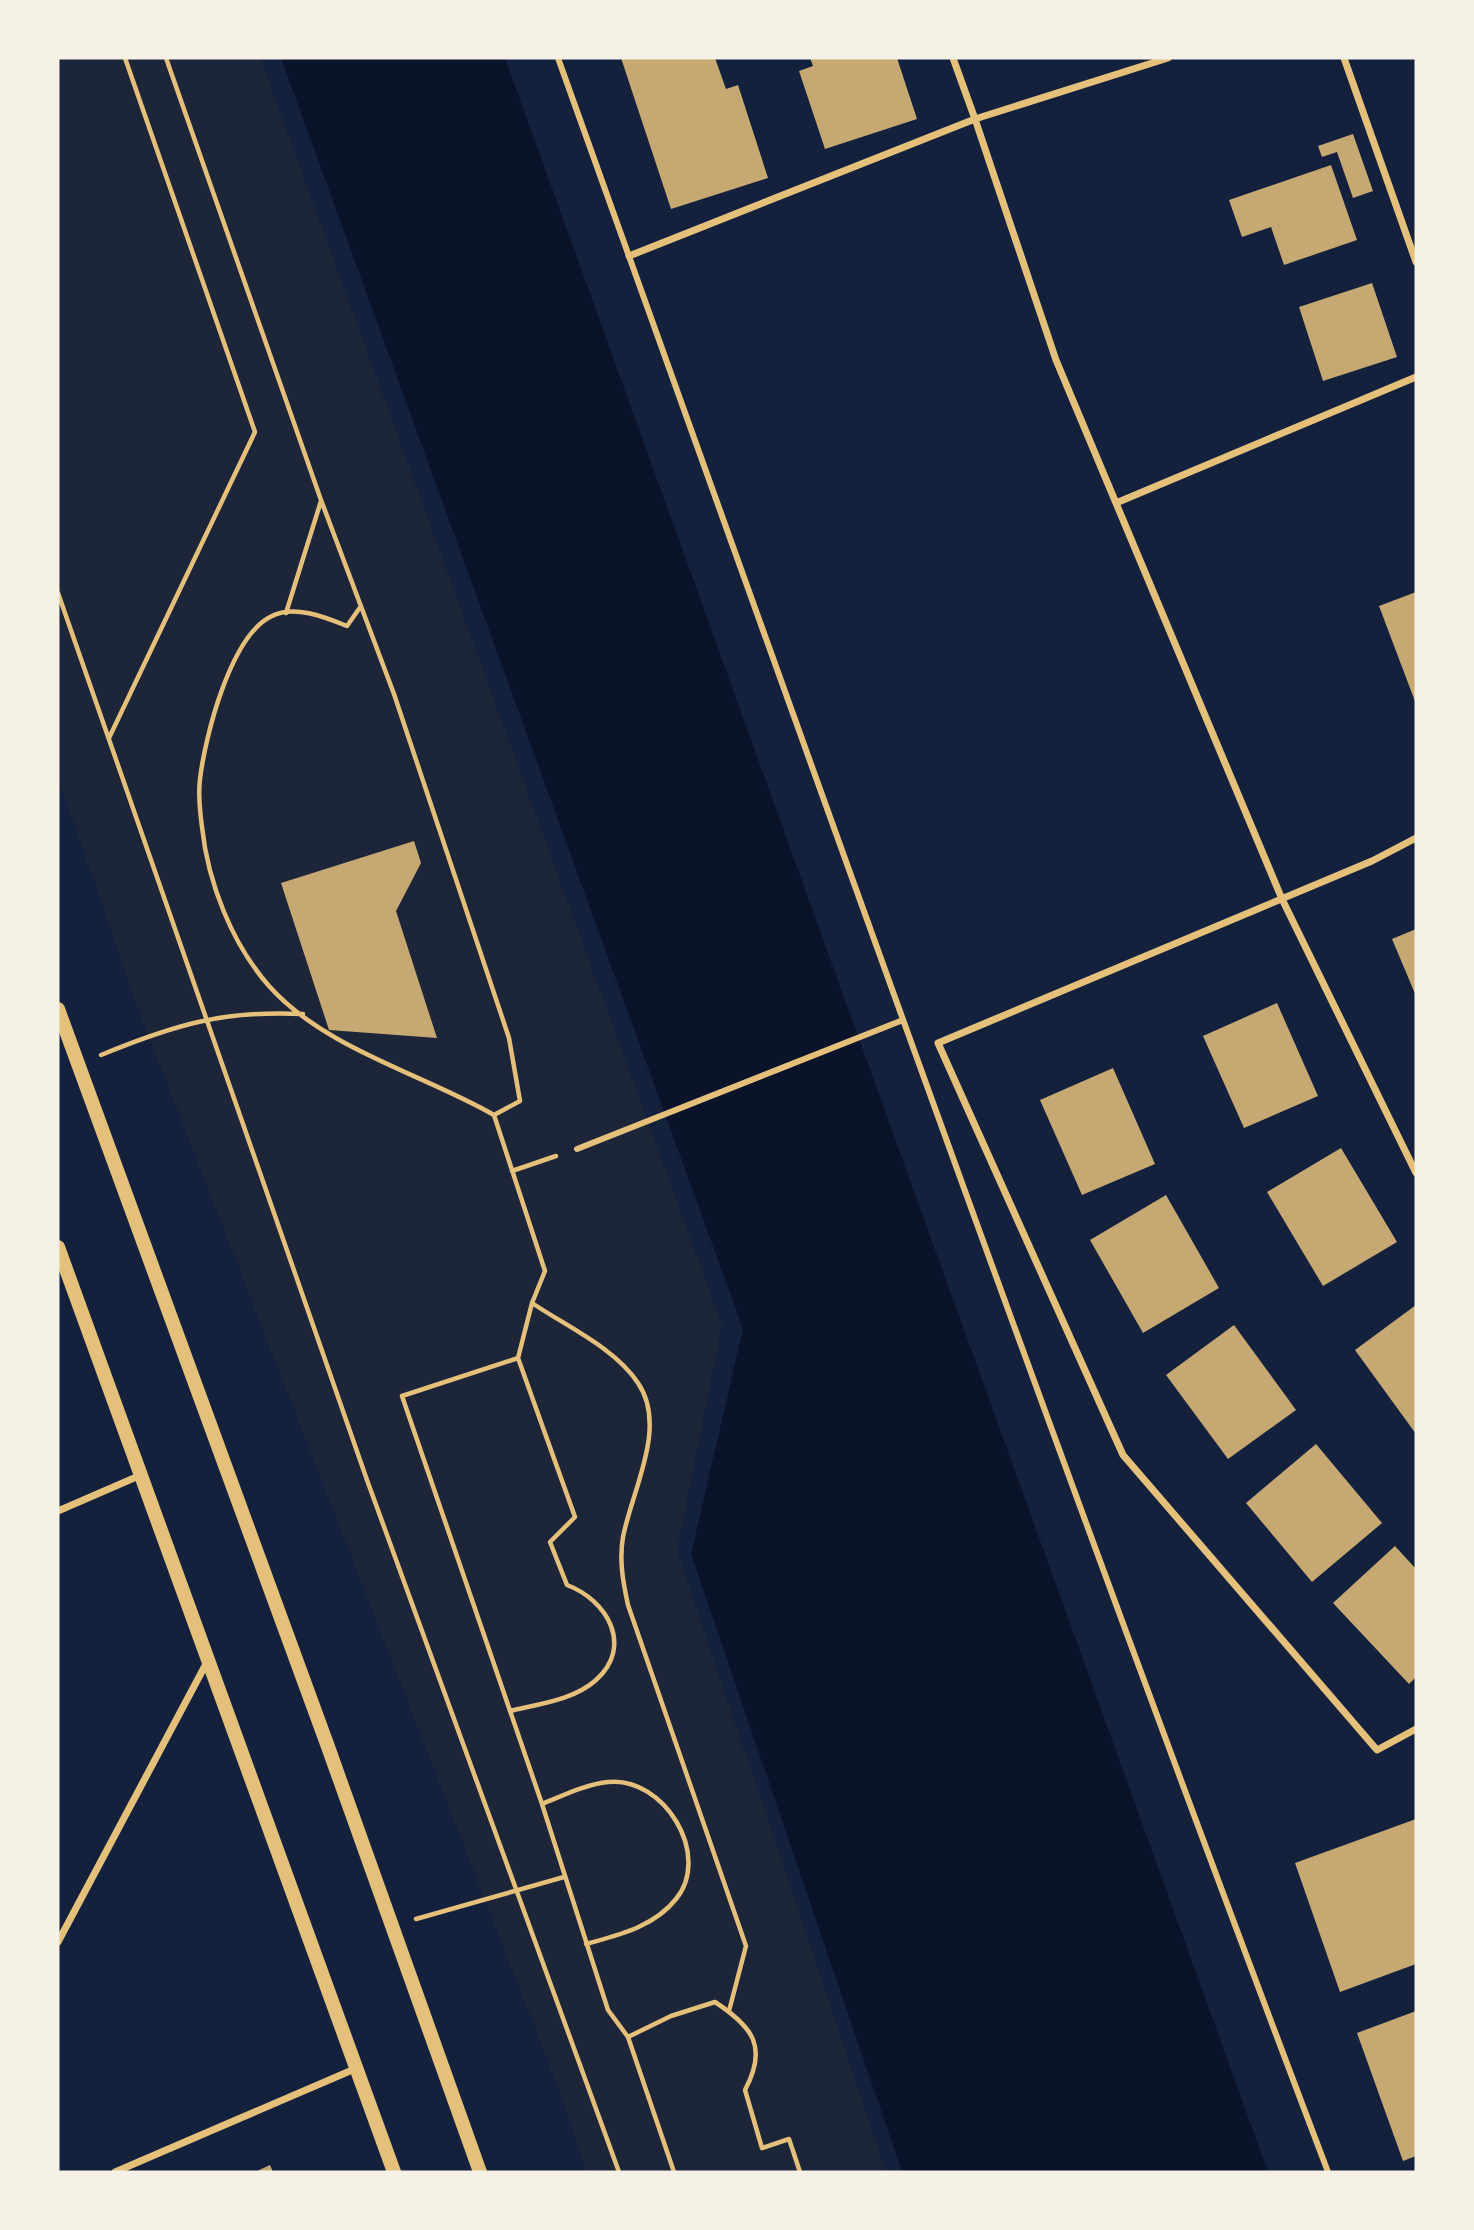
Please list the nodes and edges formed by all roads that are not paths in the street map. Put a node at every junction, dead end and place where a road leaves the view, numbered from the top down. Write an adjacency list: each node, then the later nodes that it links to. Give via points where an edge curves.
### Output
1 (558, 58): 6 (street)
2 (953, 58): 5 (street)
3 (1168, 58): 5 (street)
4 (1344, 58): 7 (street)
5 (975, 119): 6 (street); 9 (street, via 1056,360)
6 (629, 256): 13 (street)
7 (1416, 262)
8 (1416, 377): 9 (street)
9 (1115, 503): 11 (street)
10 (1416, 838): 11 (street)
11 (1282, 899): 15 (street); 20 (street, via 938,1043 1123,1455 1377,1750)
12 (58, 1009): 25 (main road)
13 (903, 1020): 14 (street); 26 (street, via 1187,1800)
14 (577, 1149)
15 (1416, 1173)
16 (58, 1247): 17 (main road)
17 (143, 1474): 18 (street); 19 (main road)
18 (58, 1511)
19 (209, 1658): 21 (street); 22 (main road)
20 (1416, 1730)
21 (58, 1942)
22 (357, 2068): 23 (street); 24 (main road)
23 (115, 2172)
24 (394, 2172)
25 (480, 2172)
26 (1328, 2172)

